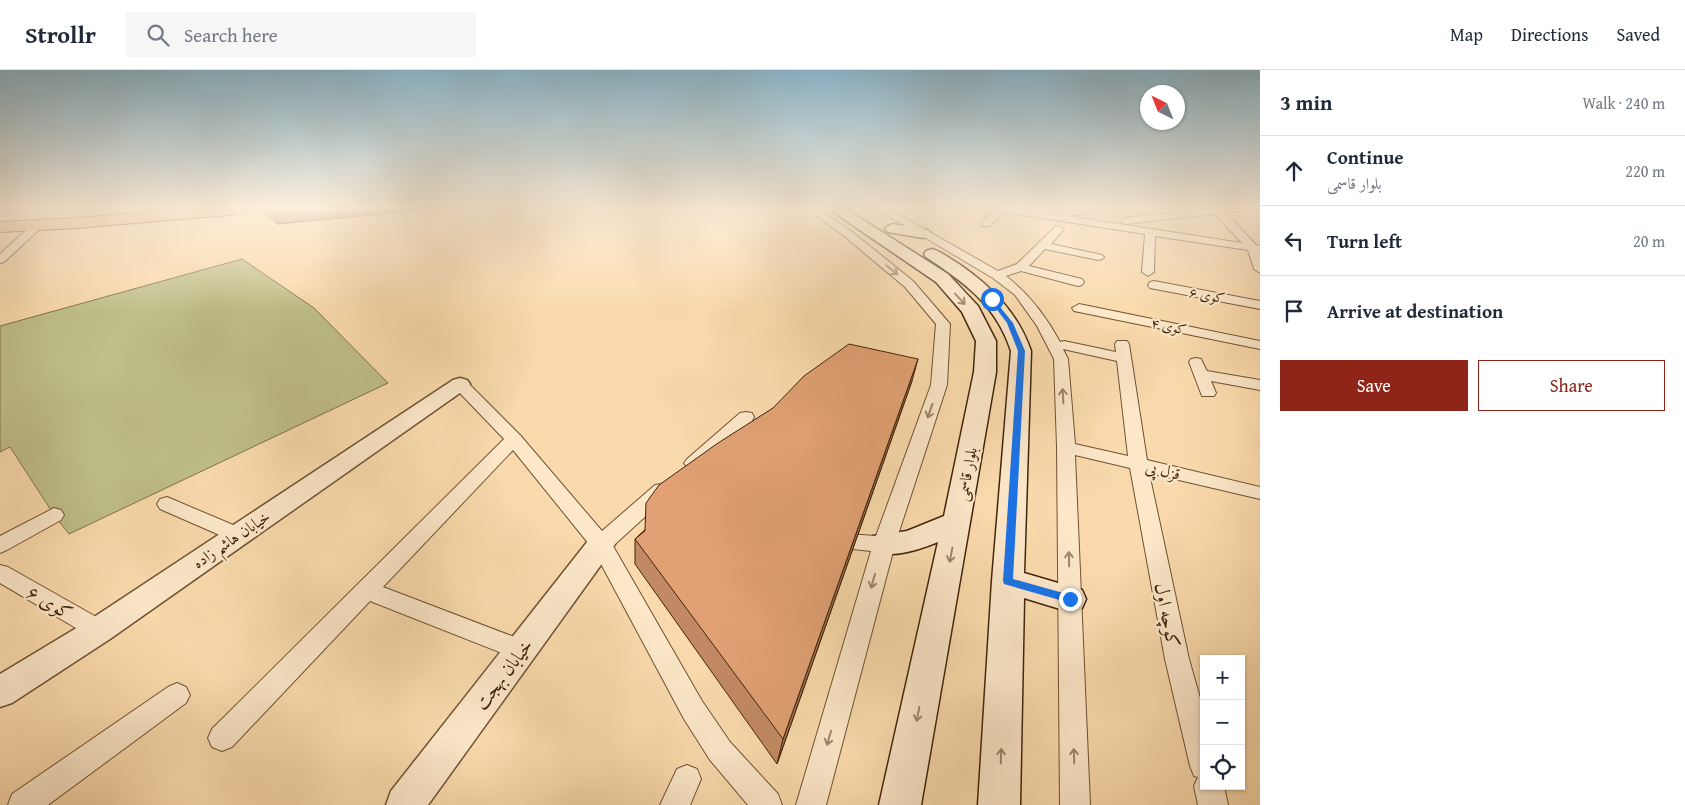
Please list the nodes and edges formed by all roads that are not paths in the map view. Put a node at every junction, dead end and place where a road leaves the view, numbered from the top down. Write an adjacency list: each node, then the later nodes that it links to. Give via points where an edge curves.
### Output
1 (19, 243): 11 (street)
2 (860, 243): 36 (street, one-way to 36, via 909,284 943,324 939,385)
3 (889, 243): 32 (main road, بلوار قاسمی, one-way to 32, via 942,278 971,310 986,341 985,372)
4 (927, 243): 39 (main road, via 992,299 1010,323 1021,351)
5 (941, 243): 15 (street)
6 (1149, 243): 14 (street)
7 (1225, 243): 9 (street)
8 (1042, 245): 10 (street); 12 (street)
9 (1256, 248): 13 (street)
10 (1098, 257)
11 (0, 260)
12 (1022, 267): 15 (street); 16 (street)
13 (1260, 269)
14 (1148, 272)
15 (997, 276): 27 (street, one-way to 15, via 1061,359 1044,325 1019,292)
16 (1078, 282)
17 (1154, 285): 18 (street, کوی ۶)
18 (1260, 305)
19 (1079, 308): 21 (street, کوی ۴)
20 (1064, 345): 28 (street, کوچه اول, via 1122,351)
21 (1260, 345)
22 (460, 384): 26 (street); 33 (street, خیابان هاشم زاده)
23 (1260, 385): 24 (street, via 1198,368)
24 (1208, 392)
25 (746, 417): 35 (street)
26 (514, 439): 35 (street); 40 (street)
27 (1066, 447): 28 (street, قزل پی); 41 (street, one-way to 27)
28 (1138, 464): 29 (street, قزل پی); 47 (street, کوچه اول, via 1177,659)
29 (1260, 493)
30 (167, 504): 33 (street)
31 (54, 515): 37 (street)
32 (957, 522): 36 (main road, via 911,541); 55 (main road, بلوار قاسمی, one-way to 55)
33 (238, 535): 42 (street, خیابان هاشم زاده)
34 (808, 539): 36 (street)
35 (601, 544): 43 (street, خیابان بهجت); 53 (street, via 693,710 720,751)
36 (884, 544): 54 (street, one-way to 54)
37 (0, 545)
38 (0, 573): 42 (street, کوی ۶)
39 (1008, 581): 41 (main road); 56 (main road, one-way to 39)
40 (367, 590): 43 (street); 46 (street)
41 (1070, 599): 57 (street, one-way to 41)
42 (99, 630): 44 (street, خیابان هاشم زاده)
43 (522, 650): 51 (street, خیابان بهجت)
44 (0, 692)
45 (177, 695): 50 (street)
46 (222, 738)
47 (1200, 750)
48 (687, 779): 52 (street)
49 (1210, 790): 58 (street)
50 (23, 805)
51 (405, 805)
52 (675, 805)
53 (767, 805)
54 (811, 805)
55 (900, 805)
56 (999, 805)
57 (1075, 805)
58 (1214, 805)

